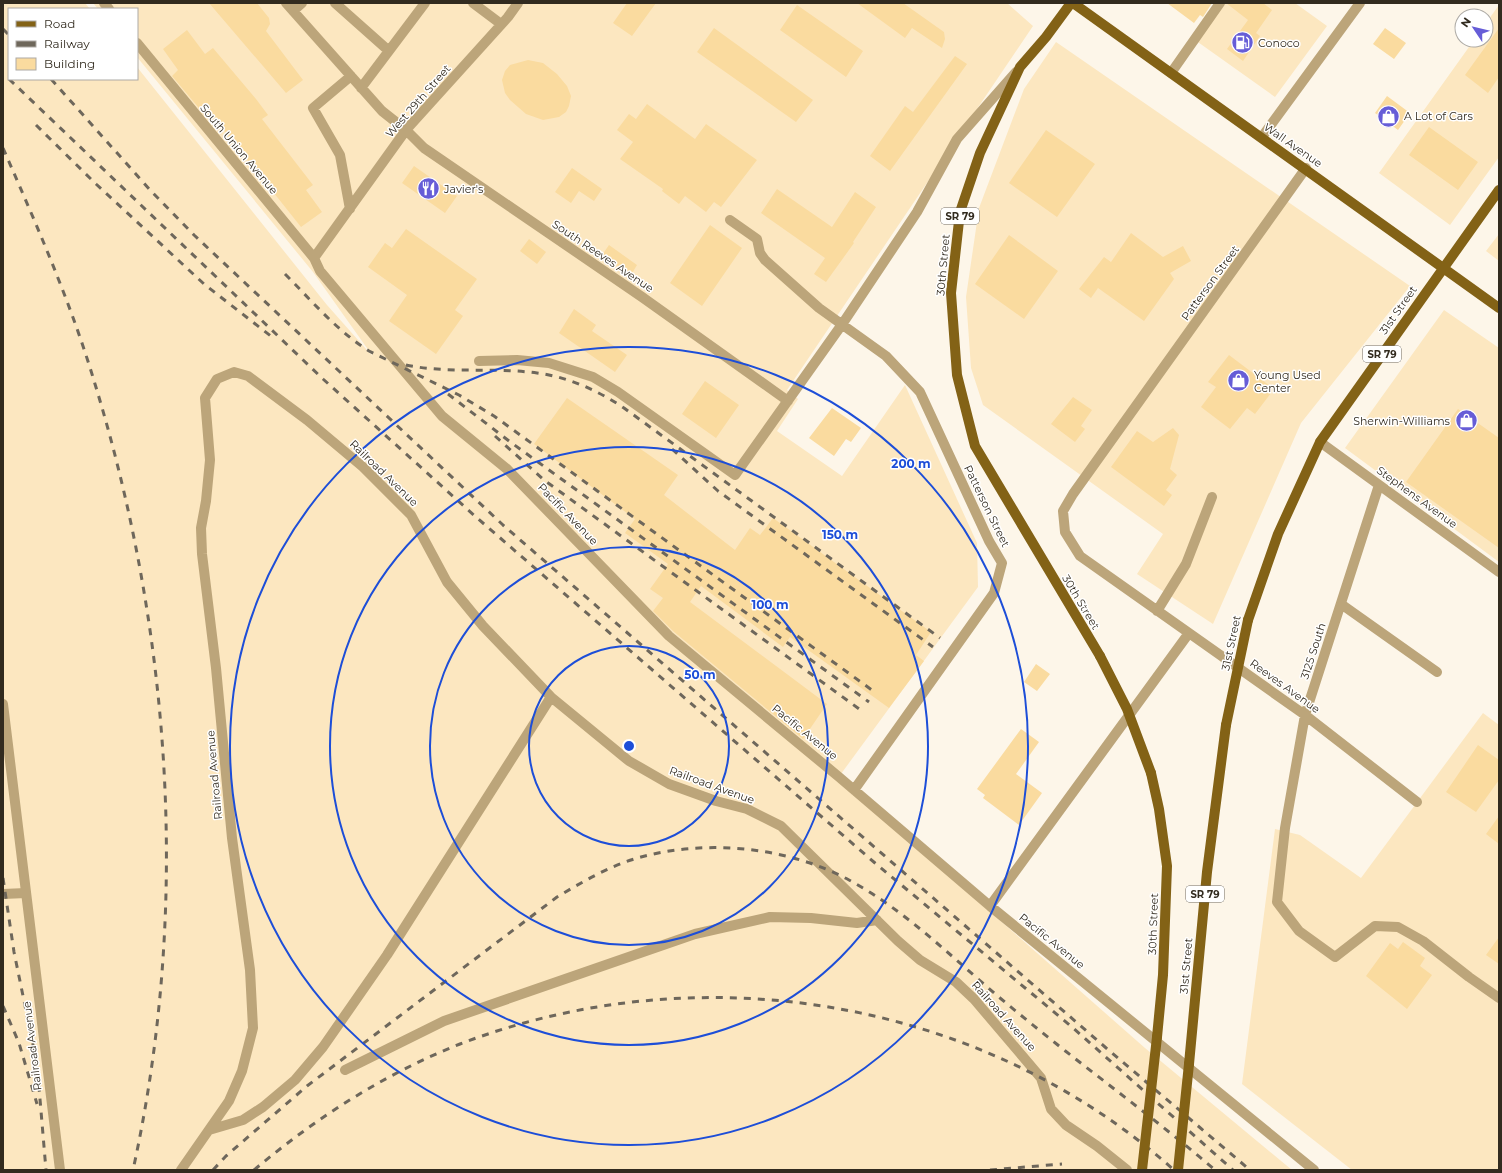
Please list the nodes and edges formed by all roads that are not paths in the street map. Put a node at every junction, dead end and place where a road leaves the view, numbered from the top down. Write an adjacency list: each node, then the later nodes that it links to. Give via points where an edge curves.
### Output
1 (286, 3): 10 (street, South Reeves Avenue)
2 (302, 3): 10 (street)
3 (335, 3): 13 (street)
4 (425, 3): 13 (street)
5 (473, 3): 11 (street)
6 (518, 3): 11 (street, West 29th Street)
7 (1072, 3): 14 (main road, 30th Street / SR 79); 15 (main road, Wall Avenue)
8 (1220, 3): 15 (street)
9 (1360, 3): 19 (street)
10 (293, 11): 16 (street, South Reeves Avenue)
11 (501, 24): 18 (street, West 29th Street)
12 (138, 44): 24 (street, South Union Avenue)
13 (389, 51): 17 (street)
14 (1020, 67): 28 (street, 30th Street, via 957,139 918,212); 55 (main road, 30th Street / SR 79, bridge, via 980,153 960,212 951,293 956,376 974,446 1100,656 1127,709 1151,773 1167,866 1163,975)
15 (1171, 73): 19 (main road, Wall Avenue)
16 (351, 76): 17 (street, South Reeves Avenue); 22 (street, via 313,108 340,155)
17 (360, 88): 18 (street, South Reeves Avenue, via 382,111)
18 (406, 130): 22 (street, West 29th Street); 30 (street, South Reeves Avenue, via 424,148 642,297)
19 (1262, 138): 20 (main road, Wall Avenue)
20 (1306, 168): 25 (main road, Wall Avenue); 34 (street, Patterson Street, via 1073,494 1062,511)
21 (1499, 190): 25 (main road, 31st Street / SR 79)
22 (350, 209): 24 (street, West 29th Street)
23 (730, 220): 28 (street, Patterson Street, via 757,239 760,253 765,260 819,308)
24 (314, 258): 26 (street, South Union Avenue)
25 (1443, 266): 27 (main road, Wall Avenue); 31 (main road, 31st Street / SR 79)
26 (320, 271): 43 (street, Pacific Avenue, via 442,416 507,469 669,636)
27 (1499, 308)
28 (843, 324): 30 (street, 30th Street); 43 (street, Patterson Street, via 886,356 920,392 989,541 1002,563 994,593)
29 (479, 361): 30 (street, 30th Street, via 516,360 549,363 592,377 618,392 735,474)
30 (788, 401)
31 (1320, 442): 32 (street, Stephens Avenue); 56 (main road, 31st Street / SR 79, bridge, via 1278,534 1248,620 1226,725 1207,872)
32 (1379, 485): 35 (street, Stephens Avenue); 36 (street, 3125 South)
33 (1212, 497): 37 (street, via 1186,564)
34 (1064, 532): 37 (street, Reeves Avenue, via 1080,556)
35 (1499, 572)
36 (1341, 604): 39 (street); 42 (street, 3125 South)
37 (1157, 611): 38 (street, Reeves Avenue)
38 (1188, 633): 42 (street, Reeves Avenue); 47 (street)
39 (1437, 672)
40 (551, 697): 48 (street, Railroad Avenue, via 629,761 669,784 747,809 781,826); 51 (street, via 387,955 323,1048 295,1080 263,1107 243,1120); 51 (street, Railroad Avenue, via 482,626 447,582 411,515 363,467 307,420 248,376 234,372 218,378 205,398 210,460 201,528 202,554 232,838 250,970 253,1028 242,1071 229,1101)
41 (3, 704): 45 (street, Railroad Avenue)
42 (1304, 715): 44 (street, Reeves Avenue); 49 (street, 3125 South, via 1285,828 1277,902 1299,931 1335,957 1375,926 1398,927 1423,941)
43 (854, 790): 47 (street, Pacific Avenue)
44 (1417, 802)
45 (26, 893): 46 (street); 52 (street, Railroad Avenue)
46 (3, 894)
47 (990, 906): 57 (street, Pacific Avenue)
48 (877, 920): 50 (street, via 857,923 770,917 695,934 444,1021); 54 (street, Railroad Avenue, via 920,960 956,982 974,999 1041,1078 1050,1109 1066,1125)
49 (1499, 998)
50 (345, 1070)
51 (209, 1130): 53 (street, Railroad Avenue)
52 (60, 1170)
53 (181, 1170)
54 (1127, 1170)
55 (1142, 1170)
56 (1178, 1170)
57 (1314, 1170)

